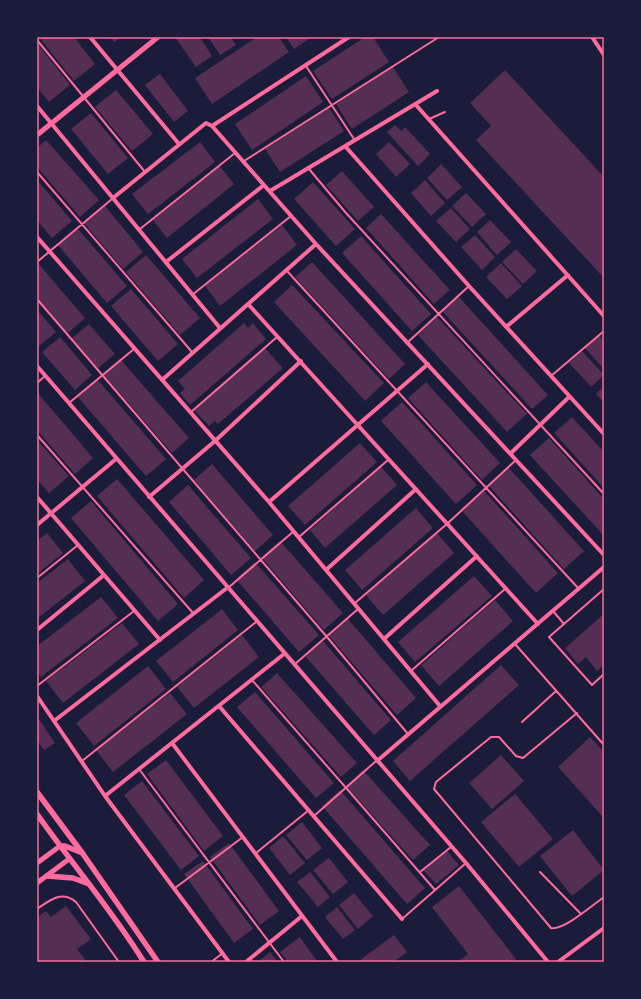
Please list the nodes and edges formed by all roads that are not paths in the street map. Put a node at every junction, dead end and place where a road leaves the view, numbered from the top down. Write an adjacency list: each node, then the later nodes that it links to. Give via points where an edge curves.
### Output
1 (90, 37): 9 (street)
2 (158, 37): 9 (street)
3 (349, 37): 8 (street)
4 (439, 37): 12 (lane)
5 (592, 37): 7 (street)
6 (37, 40): 11 (lane)
7 (604, 56)
8 (305, 65): 12 (lane); 18 (street)
9 (117, 71): 11 (street); 21 (street)
10 (437, 91): 13 (street)
11 (83, 98): 17 (street); 27 (lane)
12 (331, 105): 20 (lane); 24 (lane)
13 (416, 105): 16 (street); 20 (street)
14 (37, 106): 17 (street)
15 (445, 112): 16 (lane)
16 (428, 119): 40 (street)
17 (52, 124): 19 (street); 30 (street)
18 (212, 126): 21 (street, via 206,122); 23 (street)
19 (37, 135)
20 (355, 140): 22 (street)
21 (179, 144): 27 (street)
22 (345, 146): 25 (street); 41 (street)
23 (236, 152): 24 (street); 33 (lane)
24 (244, 162): 28 (street)
25 (308, 168): 29 (street); 45 (lane)
26 (37, 172): 32 (lane)
27 (145, 172): 30 (street)
28 (264, 185): 29 (street); 38 (street)
29 (270, 191): 31 (street)
30 (113, 198): 32 (lane); 33 (street)
31 (292, 216): 35 (street); 42 (lane)
32 (82, 224): 36 (lane); 53 (lane)
33 (139, 229): 38 (street)
34 (37, 237): 36 (street)
35 (316, 244): 39 (street); 51 (street)
36 (49, 251): 37 (lane); 52 (street)
37 (37, 262)
38 (166, 262): 42 (street)
39 (286, 270): 44 (street); 62 (lane)
40 (568, 275): 46 (street); 47 (street)
41 (469, 286): 45 (lane); 47 (street)
42 (192, 295): 48 (street)
43 (37, 299): 57 (lane)
44 (248, 304): 48 (street); 50 (street)
45 (439, 314): 51 (lane); 66 (lane)
46 (604, 316)
47 (506, 327): 59 (street)
48 (220, 328): 53 (street)
49 (604, 332): 59 (lane)
50 (278, 336): 54 (street); 65 (lane)
51 (408, 342): 55 (street)
52 (134, 349): 57 (lane); 60 (street)
53 (193, 352): 60 (street)
54 (301, 362): 67 (street); 70 (street)
55 (428, 364): 62 (street); 71 (street)
56 (37, 366): 58 (street)
57 (102, 375): 64 (lane); 75 (lane)
58 (46, 376): 61 (lane); 64 (street)
59 (551, 376): 63 (street)
60 (162, 380): 65 (street)
61 (37, 383)
62 (397, 392): 67 (street); 77 (lane)
63 (569, 397): 66 (street); 68 (street)
64 (69, 404): 72 (street)
65 (190, 413): 70 (street)
66 (540, 425): 71 (street); 79 (lane)
67 (359, 426): 73 (street); 82 (street)
68 (604, 434)
69 (37, 435): 76 (lane)
70 (215, 441): 75 (street); 82 (street)
71 (511, 453): 74 (street)
72 (116, 459): 76 (street); 80 (street)
73 (389, 459): 78 (street); 87 (lane)
74 (517, 460): 77 (lane); 89 (street)
75 (182, 468): 80 (street); 91 (lane)
76 (82, 487): 83 (street); 104 (lane)
77 (486, 487): 84 (lane); 97 (lane)
78 (416, 489): 84 (street); 93 (street)
79 (604, 494)
80 (149, 497): 96 (street)
81 (37, 498): 83 (street)
82 (269, 502): 86 (street)
83 (51, 514): 85 (street); 88 (street)
84 (448, 523): 90 (street); 100 (lane)
85 (37, 525)
86 (294, 531): 87 (street); 91 (lane)
87 (299, 537): 93 (street)
88 (78, 545): 94 (street); 95 (lane)
89 (604, 555)
90 (477, 556): 98 (street); 110 (street)
91 (261, 560): 96 (lane); 109 (lane)
92 (604, 567): 97 (street)
93 (326, 570): 100 (street)
94 (104, 575): 102 (street); 108 (street)
95 (37, 578)
96 (227, 588): 104 (street); 105 (street)
97 (579, 588): 103 (street)
98 (506, 589): 106 (street); 115 (lane)
99 (604, 589): 107 (lane)
100 (355, 603): 101 (street)
101 (359, 608): 109 (lane); 110 (street)
102 (134, 610): 111 (street); 118 (lane)
103 (553, 611): 106 (street); 107 (lane)
104 (194, 614): 111 (street)
105 (256, 622): 113 (street); 129 (lane)
106 (538, 624): 112 (street)
107 (564, 624): 116 (lane, via 549,637 592,686)
108 (37, 630)
109 (327, 636): 114 (lane); 126 (lane)
110 (385, 638): 115 (street)
111 (160, 640): 124 (street)
112 (515, 644): 119 (lane); 122 (street)
113 (284, 654): 114 (street); 117 (street)
114 (294, 665): 130 (street)
115 (412, 670): 122 (street)
116 (604, 674)
117 (252, 680): 121 (street); 132 (lane)
118 (37, 686)
119 (556, 691): 123 (lane); 125 (lane)
120 (37, 696): 124 (street)
121 (219, 706): 127 (street); 135 (street)
122 (440, 706): 126 (street)
123 (577, 714): 128 (lane); 158 (lane, via 523,758 518,758 501,738 494,736 434,786 435,792 549,926 556,928)
124 (54, 721): 129 (street)
125 (522, 722)
126 (408, 734): 130 (street)
127 (172, 743): 131 (street); 139 (street)
128 (604, 745)
129 (82, 761): 134 (street)
130 (377, 761): 132 (lane); 141 (street)
131 (139, 769): 134 (street); 146 (lane)
132 (346, 789): 137 (lane); 150 (lane)
133 (37, 792): 138 (main road)
134 (105, 796): 154 (street)
135 (309, 810): 137 (street); 144 (lane)
136 (37, 814): 140 (main road)
137 (314, 816): 160 (street)
138 (71, 837): 142 (main road); 143 (main road)
139 (243, 837): 144 (street); 146 (lane)
140 (60, 846): 142 (main road); 145 (main road); 147 (street)
141 (451, 846): 148 (street); 150 (lane)
142 (72, 848): 143 (main road); 145 (main road)
143 (83, 854): 166 (main road)
144 (256, 854): 159 (street)
145 (69, 859): 151 (street); 153 (main road)
146 (209, 862): 154 (lane); 162 (lane)
147 (37, 863)
148 (466, 863): 155 (lane); 172 (street)
149 (540, 872): 158 (lane)
150 (420, 873): 155 (lane)
151 (47, 876): 152 (street); 153 (main road, via 73,878)
152 (37, 883)
153 (91, 885): 165 (main road)
154 (174, 889): 163 (street)
155 (435, 890): 160 (lane)
156 (604, 897): 158 (lane)
157 (37, 909): 164 (lane, via 60,896 71,897)
158 (581, 914)
159 (302, 916): 162 (street); 171 (street)
160 (402, 919)
161 (604, 928): 173 (street)
162 (270, 943): 169 (street); 170 (lane)
163 (223, 953): 167 (lane); 168 (street)
164 (119, 962)
165 (144, 962)
166 (158, 962)
167 (211, 962)
168 (229, 962)
169 (246, 962)
170 (284, 962)
171 (337, 962)
172 (548, 962)
173 (558, 962)

